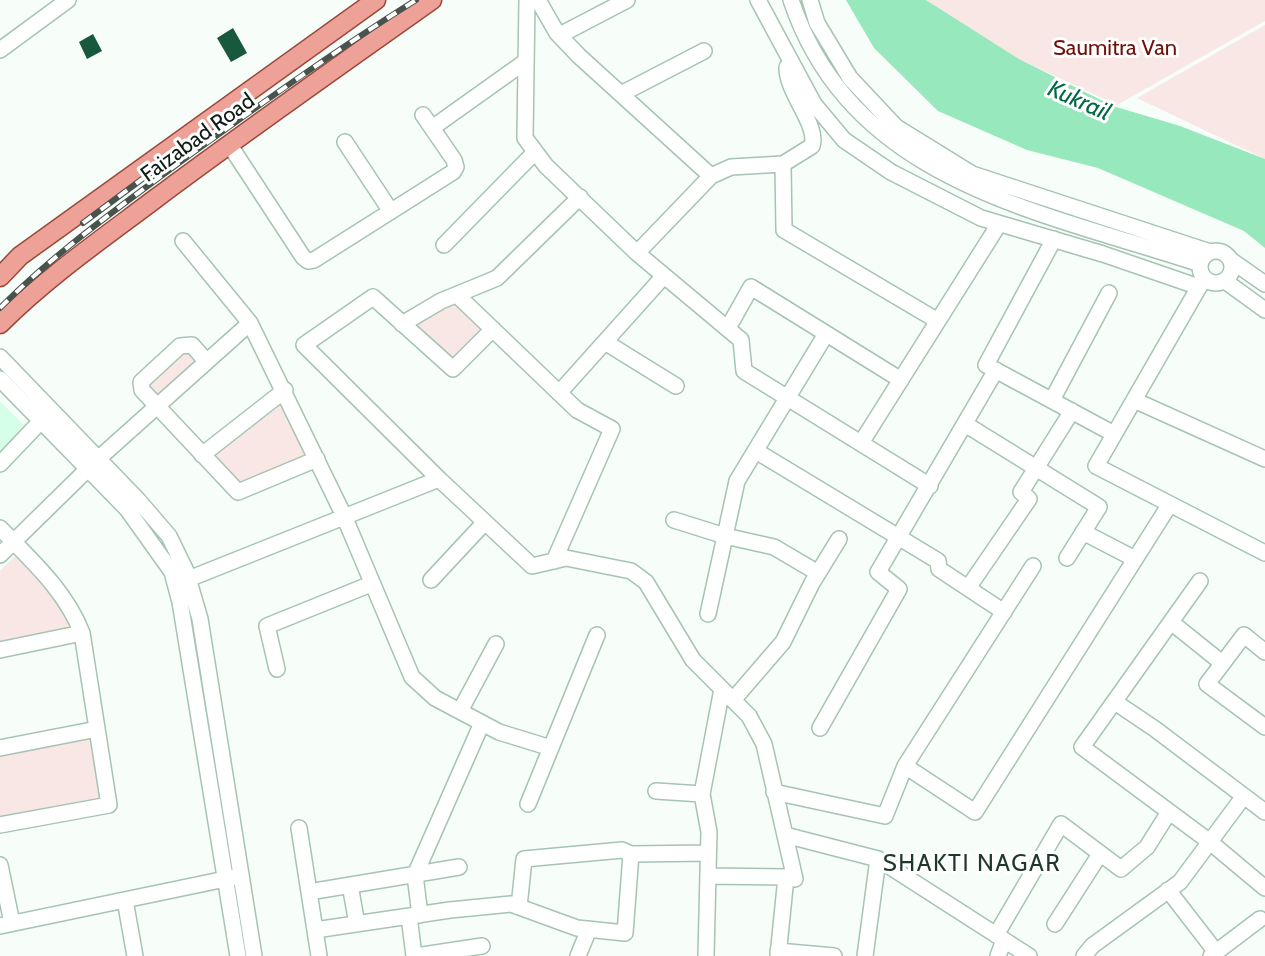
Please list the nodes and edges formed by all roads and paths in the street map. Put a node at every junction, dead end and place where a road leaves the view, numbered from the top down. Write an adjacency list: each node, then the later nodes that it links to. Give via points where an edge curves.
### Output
1 (68, 0): 11 (street)
2 (376, 0): 30 (main road, Faizabad Road)
3 (432, 0): 17 (main road, Faizabad Road)
4 (526, 0): 14 (street)
5 (538, 0): 10 (street)
6 (627, 0): 10 (street)
7 (758, 0): 13 (street)
8 (791, 0): 28 (street, via 801,31 843,95 882,135 954,180 1033,212 1157,250)
9 (810, 0): 28 (street, via 817,23 850,78 896,127 972,174 1165,236)
10 (560, 35): 15 (street)
11 (0, 50)
12 (704, 51): 15 (street)
13 (787, 56): 19 (street, via 787,73 814,139 812,146); 23 (street, via 814,104 844,140 891,172)
14 (526, 62): 18 (street, via 525,138); 22 (street, via 427,121 456,166 453,172)
15 (621, 94): 20 (street)
16 (345, 142): 22 (street)
17 (229, 144): 22 (street, via 308,261); 40 (main road, Faizabad Road, via 34,290)
18 (536, 152): 21 (street); 26 (street)
19 (783, 164): 20 (street, via 731,167); 38 (street, via 784,230)
20 (711, 176): 27 (street)
21 (580, 197): 27 (street); 36 (street, via 497,278)
22 (390, 210)
23 (999, 224): 24 (street); 38 (street)
24 (1054, 239): 33 (street); 48 (street, via 986,365)
25 (183, 241): 39 (street)
26 (444, 245)
27 (637, 253): 31 (street)
28 (1205, 258): 29 (street, via 1220,251); 33 (street)
29 (1232, 261): 32 (street, via 1232,272); 34 (street)
30 (2, 271)
31 (663, 277): 42 (street); 45 (street)
32 (1225, 281): 33 (street); 37 (street)
33 (1202, 283): 55 (street)
34 (1265, 284)
35 (1108, 293): 56 (street)
36 (457, 295): 41 (street); 43 (street)
37 (1265, 310)
38 (938, 321): 50 (street)
39 (250, 323): 47 (street); 52 (street)
40 (0, 324)
41 (402, 324): 43 (street, via 453,369); 70 (street, via 373,297 304,345)
42 (728, 328): 44 (street, via 751,287); 54 (street, via 741,340 744,371)
43 (493, 329): 53 (street)
44 (826, 334): 50 (street); 54 (street)
45 (604, 342): 51 (street); 53 (street)
46 (0, 357): 68 (street)
47 (206, 361): 57 (street); 57 (street, via 192,345 180,346 141,382 142,390)
48 (996, 370): 56 (street); 60 (street)
49 (0, 379): 59 (street)
50 (901, 380): 62 (street)
51 (675, 386)
52 (285, 390): 64 (street); 65 (street)
53 (559, 393): 86 (street, via 577,410 612,429)
54 (788, 398): 62 (street); 63 (street)
55 (1134, 399): 61 (street); 66 (street)
56 (1052, 400): 58 (street)
57 (156, 406): 64 (street); 68 (street)
58 (1072, 411): 61 (street); 69 (street)
59 (41, 421): 67 (street); 68 (street)
60 (965, 424): 69 (street); 71 (street)
61 (1114, 435): 72 (street, via 1096,466)
62 (861, 443): 71 (street)
63 (756, 451): 78 (street, via 737,481); 79 (street)
64 (202, 455): 65 (street, via 238,492)
65 (317, 459): 73 (street)
66 (1265, 459)
67 (0, 464)
68 (93, 464): 81 (street); 90 (street, via 169,536)
69 (1036, 468): 77 (street, via 1099,507); 93 (street, via 1021,492 1029,499)
70 (439, 479): 73 (street); 75 (street)
71 (930, 486): 79 (street)
72 (1170, 504): 82 (street); 85 (street)
73 (344, 516): 90 (street); 92 (street)
74 (674, 520): 78 (street)
75 (485, 522): 86 (street, via 532,566); 89 (street)
76 (0, 528): 81 (street)
77 (1083, 532): 84 (street); 85 (street)
78 (725, 536): 88 (street, via 774,547); 95 (street)
79 (900, 537): 93 (street, via 938,561 939,569); 108 (street, via 878,572 899,589)
80 (838, 539): 88 (street)
81 (13, 542): 83 (street); 97 (street, via 50,579 72,609)
82 (1265, 553)
83 (0, 555)
84 (1068, 558)
85 (1135, 559): 113 (street, via 975,812)
86 (554, 561): 104 (street, via 566,558 631,571 646,582 693,660)
87 (1033, 566): 94 (street)
88 (818, 573): 104 (street, via 783,642)
89 (431, 580)
90 (182, 581): 134 (street, via 200,619)
91 (1200, 581): 96 (street)
92 (371, 584): 103 (street, via 267,626); 106 (street, via 412,677 435,698)
93 (968, 588): 94 (street)
94 (1004, 612): 113 (street)
95 (708, 614)
96 (1171, 622): 102 (street); 105 (street)
97 (82, 633): 100 (street); 110 (street)
98 (597, 635): 112 (street)
99 (496, 644): 106 (street)
100 (0, 650)
101 (1265, 652): 102 (street, via 1244,635)
102 (1222, 663): 109 (street, via 1207,684)
103 (277, 669)
104 (727, 694): 115 (street, via 749,716 764,744); 116 (street)
105 (1115, 702): 117 (street); 119 (street, via 1082,747)
106 (460, 711): 107 (street)
107 (482, 723): 112 (street); 131 (street)
108 (820, 728)
109 (1265, 728)
110 (98, 729): 111 (street); 121 (street, via 110,805)
111 (0, 748)
112 (551, 748): 118 (street)
113 (905, 766): 115 (street, via 885,816)
114 (656, 791): 116 (street)
115 (774, 792): 123 (street)
116 (702, 794): 126 (street, via 709,832)
117 (1244, 796): 120 (street); 124 (street)
118 (528, 804)
119 (1169, 812): 124 (street); 127 (street, via 1146,847 1121,869)
120 (1265, 812)
121 (0, 825)
122 (299, 828): 138 (street)
123 (785, 835): 128 (street); 133 (street, via 795,879)
124 (1210, 843): 136 (street); 137 (street)
125 (631, 854): 126 (street); 140 (street, via 622,850 524,859); 146 (street, via 625,933)
126 (708, 854): 132 (street)
127 (1100, 854): 145 (street); 148 (street, via 1061,824)
128 (878, 859): 148 (street); 161 (street)
129 (0, 865): 143 (street)
130 (459, 867): 131 (street)
131 (415, 874): 135 (street); 141 (street)
132 (708, 876): 133 (street); 159 (street)
133 (786, 877): 151 (street)
134 (233, 878): 139 (street); 154 (street); 155 (street)
135 (350, 885): 138 (street); 144 (street)
136 (1265, 888)
137 (1168, 890): 152 (street); 164 (street)
138 (309, 892): 147 (street)
139 (125, 900): 143 (street); 153 (street)
140 (519, 907): 141 (street, via 511,904); 146 (street)
141 (415, 915): 144 (street); 157 (street)
142 (1260, 919): 152 (street)
143 (6, 924)
144 (357, 924): 147 (street)
145 (1055, 924)
146 (589, 929): 158 (street)
147 (315, 930): 156 (street)
148 (1000, 937): 162 (street); 163 (street)
149 (482, 946): 150 (street)
150 (453, 953): 157 (street)
151 (778, 953): 160 (street)
152 (1213, 954)
153 (135, 956)
154 (238, 956)
155 (254, 956)
156 (319, 956)
157 (415, 956)
158 (578, 956)
159 (706, 956)
160 (834, 956)
161 (865, 956)
162 (998, 956)
163 (1029, 956)
164 (1084, 956)

